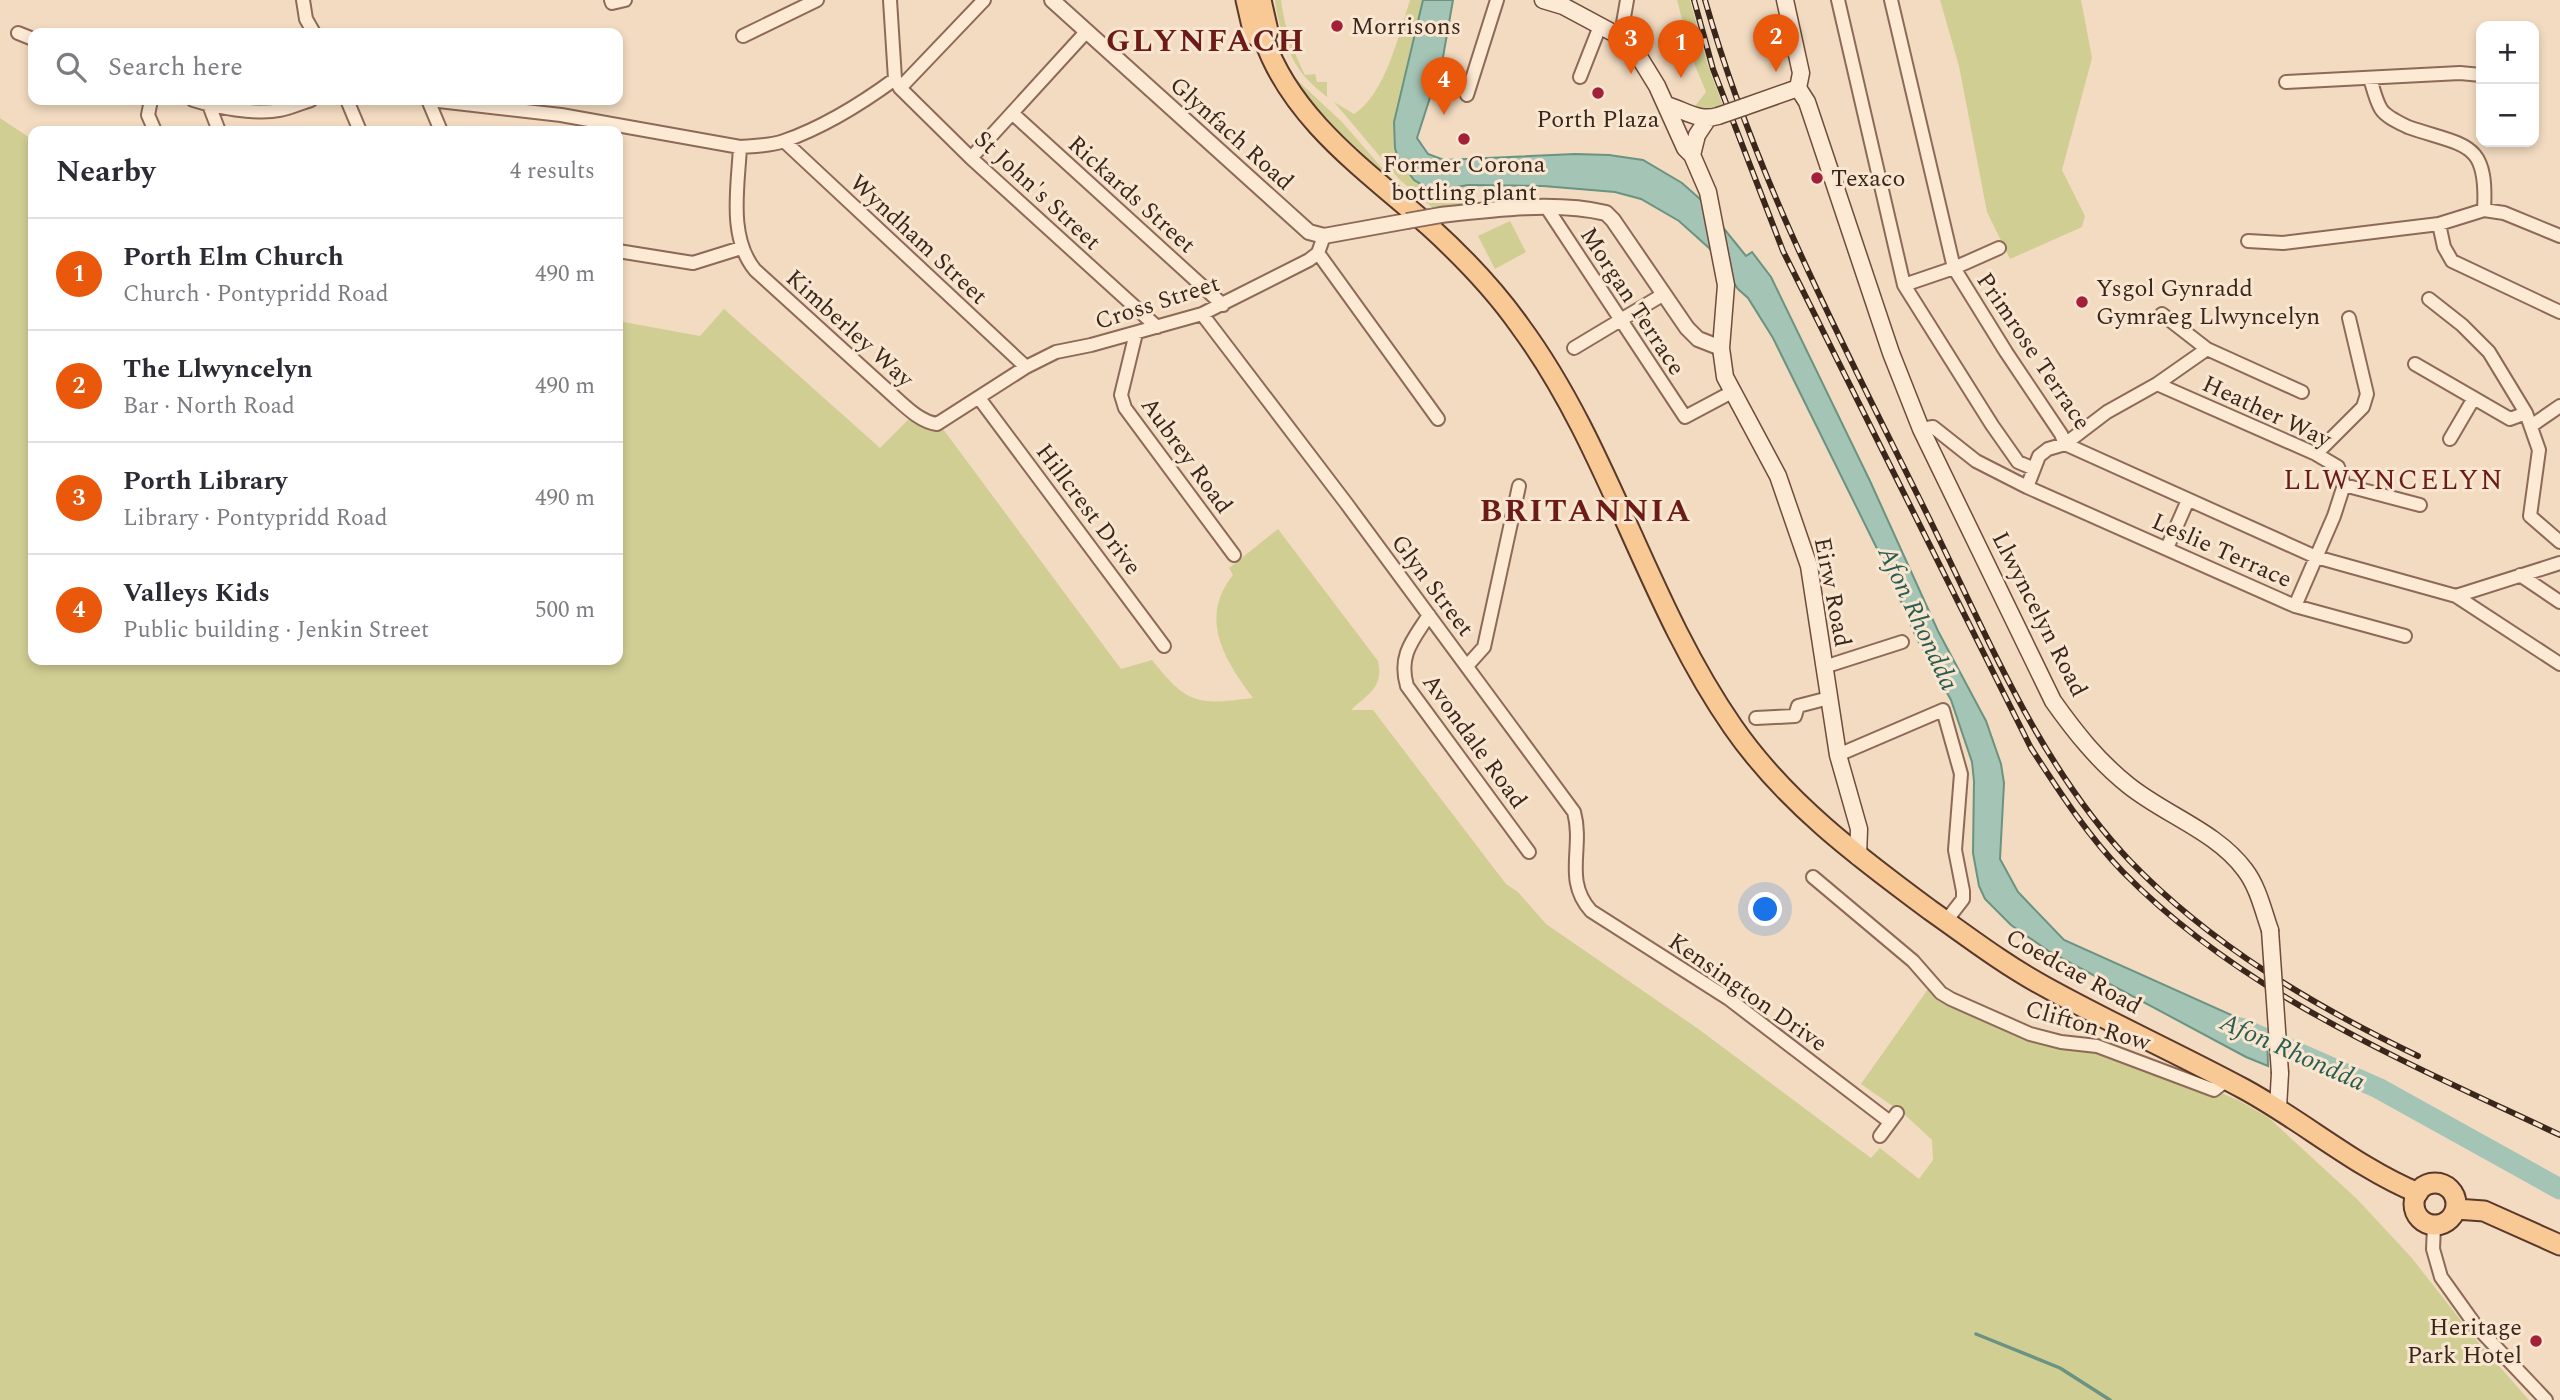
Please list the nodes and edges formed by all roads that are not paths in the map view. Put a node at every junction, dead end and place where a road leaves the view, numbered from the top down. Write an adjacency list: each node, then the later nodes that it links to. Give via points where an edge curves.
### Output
1 (303, 0): 18 (street)
2 (611, 0): 3 (street)
3 (625, 0)
4 (817, 0): 21 (street)
5 (890, 0): 29 (street)
6 (984, 0): 29 (street)
7 (1052, 0): 19 (street, Glynfach Road)
8 (1246, 0): 24 (main road, via 1254,35)
9 (1261, 0): 24 (main road, via 1268,31)
10 (1497, 0): 31 (street)
11 (1543, 0): 16 (main road, Eirw Road)
12 (1627, 0): 22 (street)
13 (1785, 0): 30 (main road, via 1801,73)
14 (1838, 0): 63 (street)
15 (1891, 0): 62 (street, Primrose Terrace)
16 (1560, 3): 17 (main road, Eirw Road)
17 (1601, 26): 22 (main road, Eirw Road); 26 (street)
18 (311, 28)
19 (1086, 32): 40 (street); 55 (street, Glynfach Road, via 1309,232)
20 (19, 33): 23 (street)
21 (743, 36)
22 (1619, 36): 39 (main road, Eirw Road, via 1637,52)
23 (28, 37)
24 (1264, 39): 118 (main road, Coedcae Road, via 1286,88 1314,123 1455,251 1520,325 1561,388 1675,629 1721,708 1768,772)
25 (2476, 75): 27 (street)
26 (1580, 77)
27 (2370, 78): 28 (street); 53 (street, via 2381,110 2399,123 2470,148 2482,164 2486,180)
28 (2286, 82)
29 (897, 83): 48 (street); 51 (street, St John's Street)
30 (1798, 88): 41 (main road, bridge); 88 (main road, Llwyncelyn Road, via 1807,102 1891,353)
31 (1467, 95)
32 (149, 105): 42 (street)
33 (209, 105): 43 (street)
34 (216, 105): 35 (street, via 261,111)
35 (294, 105)
36 (349, 105): 44 (street)
37 (431, 105): 45 (street)
38 (473, 105): 46 (street)
39 (1666, 105): 41 (main road, via 1691,116); 50 (main road, Eirw Road)
40 (1012, 113): 51 (street); 66 (street, Rickards Street)
41 (1712, 118): 50 (main road, via 1697,135)
42 (153, 126)
43 (217, 126)
44 (358, 126)
45 (439, 126)
46 (623, 126)
47 (623, 126): 49 (street)
48 (784, 141): 49 (street); 78 (street, Wyndham Street)
49 (740, 147): 58 (street, via 737,212)
50 (1692, 155): 75 (main road, Eirw Road, via 1711,203 1726,285)
51 (971, 158): 72 (street, St John's Street)
52 (1546, 208): 55 (street, bridge, via 1504,207); 64 (street, via 1606,213); 71 (street, Morgan Terrace)
53 (2484, 210): 54 (street); 56 (street, via 2504,213)
54 (2439, 223): 57 (street, via 2283,243); 67 (street, via 2452,261)
55 (1324, 236): 61 (street)
56 (2560, 236)
57 (2248, 241)
58 (741, 248): 60 (street, via 692,263); 82 (street, Kimberley Way, via 755,270 912,412 937,424)
59 (1999, 248): 62 (street)
60 (623, 252)
61 (1318, 253): 66 (street, Cross Street); 86 (street)
62 (1954, 268): 63 (street); 90 (street, Primrose Terrace)
63 (1904, 285): 92 (street, via 1992,425 2018,462)
64 (1664, 294): 71 (street); 75 (street, via 1698,339)
65 (2429, 299): 85 (street, via 2489,352)
66 (1223, 305): 68 (street, Cross Street)
67 (2560, 312)
68 (1202, 314): 72 (street, Cross Street); 107 (street, Glyn Street)
69 (2162, 314): 76 (street)
70 (2348, 318): 91 (street, via 2367,394 2363,407)
71 (1621, 321): 74 (street); 80 (street, Morgan Terrace, via 1685,417)
72 (1157, 327): 73 (street, Cross Street)
73 (1136, 333): 78 (street, Cross Street, via 1056,352); 100 (street, Aubrey Road, via 1122,395 1125,408)
74 (1574, 348)
75 (1721, 348): 80 (main road, Eirw Road)
76 (2207, 349): 79 (street); 81 (street)
77 (2414, 364): 83 (street)
78 (1026, 368): 82 (street, Kimberley Way)
79 (2157, 384): 90 (street, via 2107,412); 91 (street, Heather Way)
80 (1732, 392): 113 (main road, Eirw Road, via 1778,477 1797,527 1809,566)
81 (2302, 392)
82 (979, 398): 110 (street, Hillcrest Drive)
83 (2474, 398): 85 (street, via 2510,418); 89 (street)
84 (2560, 406): 87 (street)
85 (2526, 413): 87 (street)
86 (1438, 419)
87 (2531, 426): 98 (street, via 2539,450 2530,516)
88 (1922, 429): 95 (street, Leslie Terrace, via 1933,427 1976,461); 123 (main road, Llwyncelyn Road, bridge, via 2053,701 2071,727 2129,786 2220,845 2245,870 2257,891 2270,930 2280,1073)
89 (2449, 439)
90 (2065, 444): 92 (street, via 2048,449); 96 (street, Primrose Terrace)
91 (2316, 454): 93 (street, Heather Way, via 2338,467)
92 (2032, 468): 95 (street)
93 (2344, 485): 97 (street); 101 (street)
94 (1518, 486): 112 (street, via 1484,647)
95 (2027, 487): 99 (street, Leslie Terrace)
96 (2188, 500): 99 (street); 101 (street, Primrose Terrace)
97 (2420, 505)
98 (2560, 542)
99 (2167, 548): 106 (street, Leslie Terrace)
100 (1234, 555)
101 (2316, 557): 104 (street, Primrose Terrace); 106 (street)
102 (2560, 563): 103 (street)
103 (2520, 575): 104 (street); 105 (street)
104 (2456, 596): 111 (street, Primrose Terrace)
105 (2560, 602)
106 (2295, 606): 108 (street, Leslie Terrace)
107 (1429, 615): 112 (street, Glyn Street); 117 (street, Avondale Road, via 1405,653 1402,670 1407,686)
108 (2405, 636)
109 (1902, 642): 113 (street)
110 (1164, 646)
111 (2560, 664)
112 (1467, 666): 120 (street, Glyn Street, via 1574,811 1578,826 1576,886)
113 (1824, 667): 114 (main road, Eirw Road)
114 (1829, 698): 115 (street, via 1798,706 1795,716); 116 (main road, Eirw Road)
115 (1756, 718)
116 (1838, 755): 118 (main road, Eirw Road, via 1859,829); 121 (street, via 1943,710 1961,774 1955,850 1963,891 1963,899)
117 (1529, 852)
118 (1858, 857): 121 (main road, Coedcae Road)
119 (1813, 877): 122 (street, Clifton Row, via 1951,999 2030,1034 2097,1046 2214,1090)
120 (1581, 900): 124 (street, Kensington Drive, via 1894,1117)
121 (1946, 921): 122 (main road, Coedcae Road, via 2038,983)
122 (2227, 1080): 123 (main road, Coedcae Road)
123 (2278, 1108): 125 (main road, via 2390,1181)
124 (1880, 1136)
125 (2418, 1193): 126 (main road, via 2432,1184 2446,1186); 127 (main road, via 2414,1201 2418,1216)
126 (2456, 1209): 127 (main road, via 2448,1221); 128 (main road, via 2484,1211)
127 (2434, 1226): 129 (street, via 2433,1249 2441,1278 2476,1326)
128 (2560, 1245)
129 (2546, 1400)

